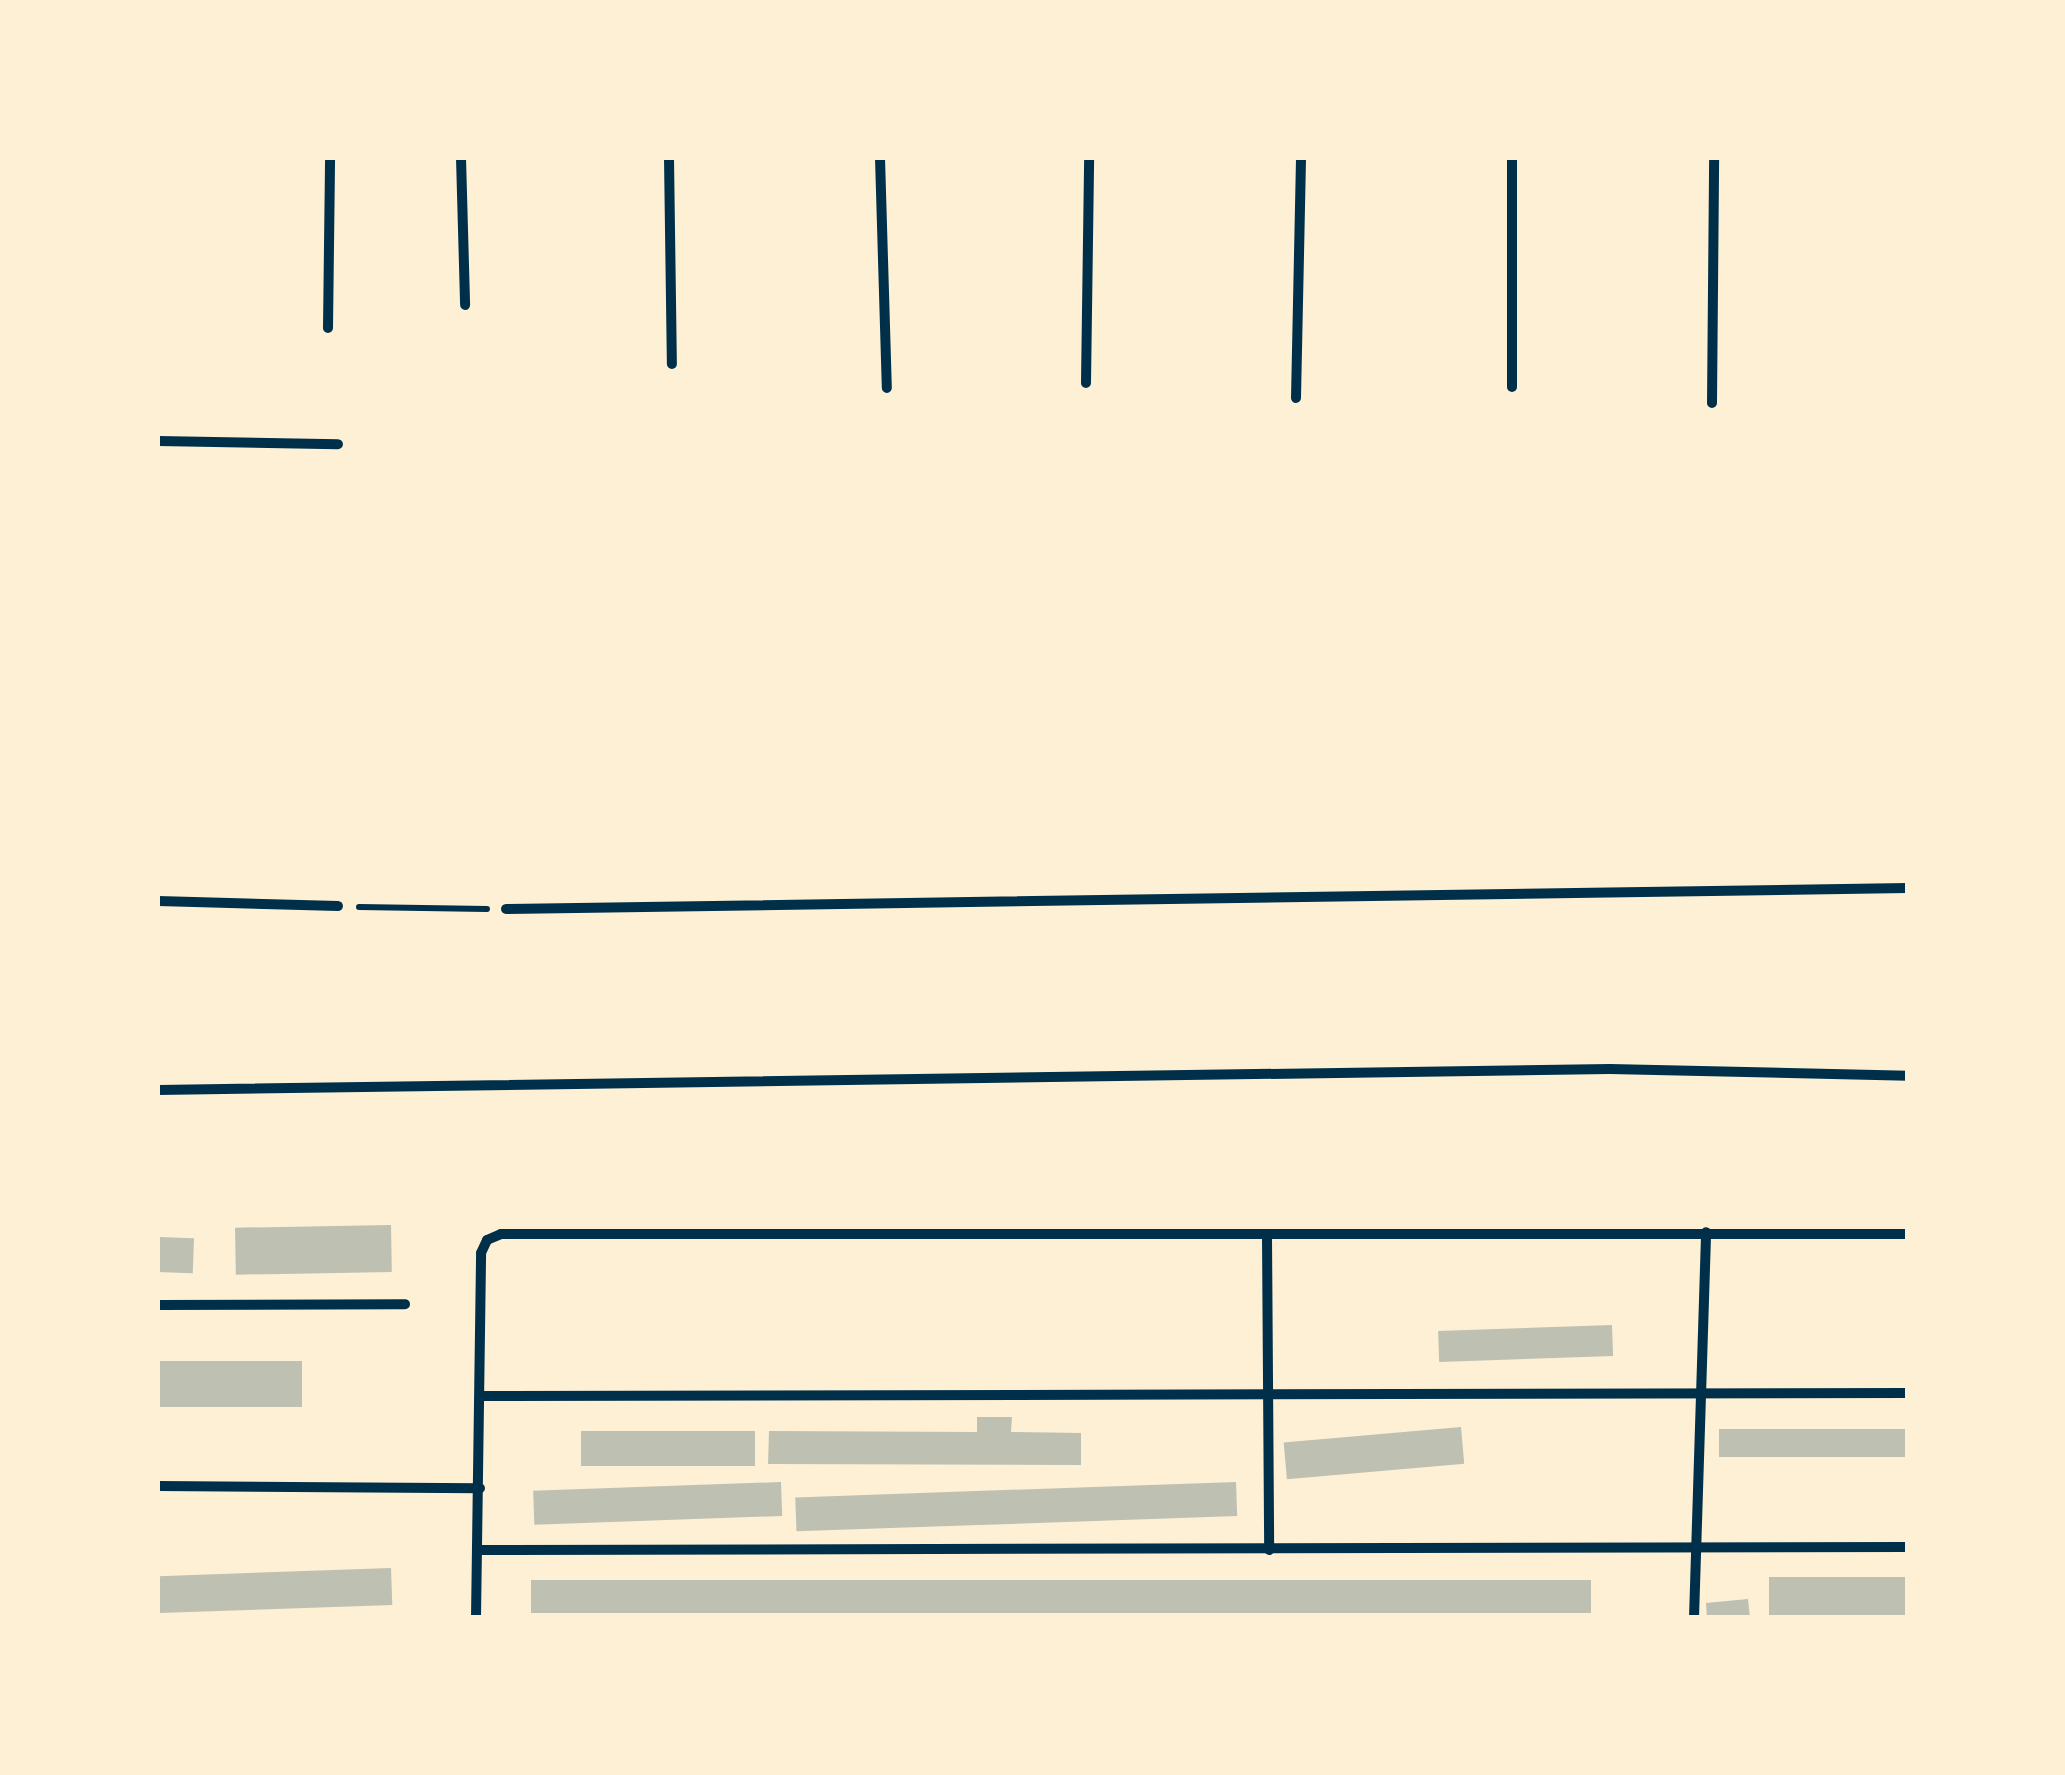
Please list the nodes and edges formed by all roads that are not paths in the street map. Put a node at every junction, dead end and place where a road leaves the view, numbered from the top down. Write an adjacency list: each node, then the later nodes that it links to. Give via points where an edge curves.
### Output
1 (330, 158): 10 (street)
2 (461, 158): 9 (street)
3 (670, 158): 11 (street)
4 (880, 158): 14 (street)
5 (1089, 158): 12 (street)
6 (1302, 158): 15 (street)
7 (1512, 158): 13 (street)
8 (1714, 158): 16 (street)
9 (465, 304)
10 (328, 328)
11 (672, 364)
12 (1086, 383)
13 (1512, 387)
14 (887, 388)
15 (1296, 398)
16 (1712, 402)
17 (158, 441): 18 (street)
18 (338, 444)
19 (1908, 888): 22 (street)
20 (158, 901): 21 (street)
21 (338, 906)
22 (506, 909)
23 (1908, 1076): 24 (street, via 1610,1068)
24 (158, 1090)
25 (1706, 1232): 26 (street); 27 (street); 30 (street)
26 (1908, 1234)
27 (1266, 1237): 32 (street); 33 (street, via 501,1234 487,1240 481,1253)
28 (404, 1304): 29 (street)
29 (158, 1305)
30 (1701, 1390): 31 (street); 32 (street); 37 (street)
31 (1908, 1392)
32 (1272, 1394): 33 (street); 39 (street)
33 (481, 1396): 35 (street)
34 (158, 1486): 35 (street)
35 (480, 1488): 38 (street)
36 (1908, 1547): 37 (street)
37 (1692, 1548): 39 (street); 41 (street)
38 (478, 1550): 39 (street); 40 (street)
39 (1268, 1550)
40 (476, 1618)
41 (1694, 1618)

